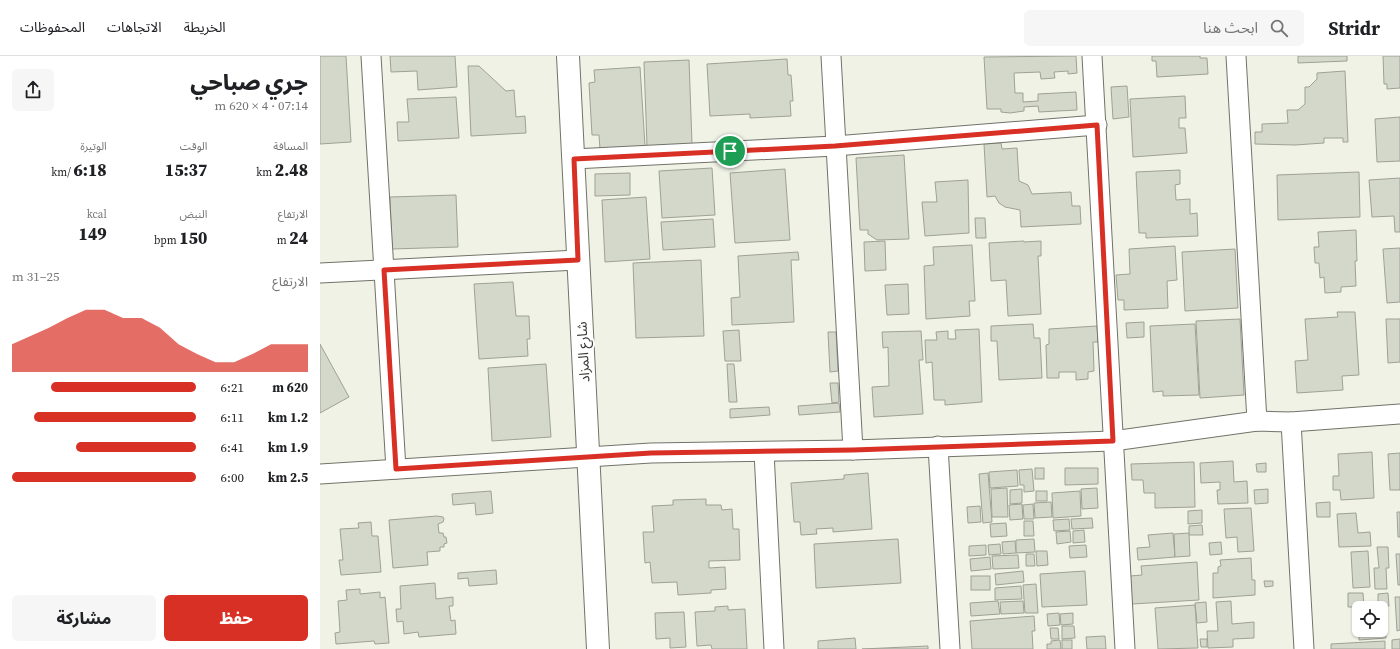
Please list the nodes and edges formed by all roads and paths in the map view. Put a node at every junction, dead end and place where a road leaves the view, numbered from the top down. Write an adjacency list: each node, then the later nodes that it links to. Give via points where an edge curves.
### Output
1 (371, 56): 10 (street)
2 (568, 56): 8 (street, شارع المزاد)
3 (831, 56): 7 (street)
4 (1092, 56): 6 (street)
5 (1236, 56): 13 (street)
6 (1097, 125): 7 (street); 15 (street)
7 (835, 146): 8 (street); 17 (street)
8 (574, 159): 9 (street, شارع المزاد)
9 (578, 260): 10 (street); 19 (street, شارع المزاد)
10 (384, 270): 11 (street); 20 (street)
11 (320, 273)
12 (1400, 414): 14 (street)
13 (1257, 421): 14 (street); 15 (street)
14 (1291, 422): 26 (street)
15 (1113, 441): 16 (street); 25 (street)
16 (938, 446): 17 (street); 24 (street)
17 (853, 450): 18 (street)
18 (764, 452): 19 (street, via 651,453); 23 (street)
19 (588, 457): 20 (street); 22 (street, شارع المزاد)
20 (396, 469): 21 (street)
21 (320, 474)
22 (598, 649)
23 (774, 649)
24 (950, 649)
25 (1125, 649)
26 (1304, 649)

